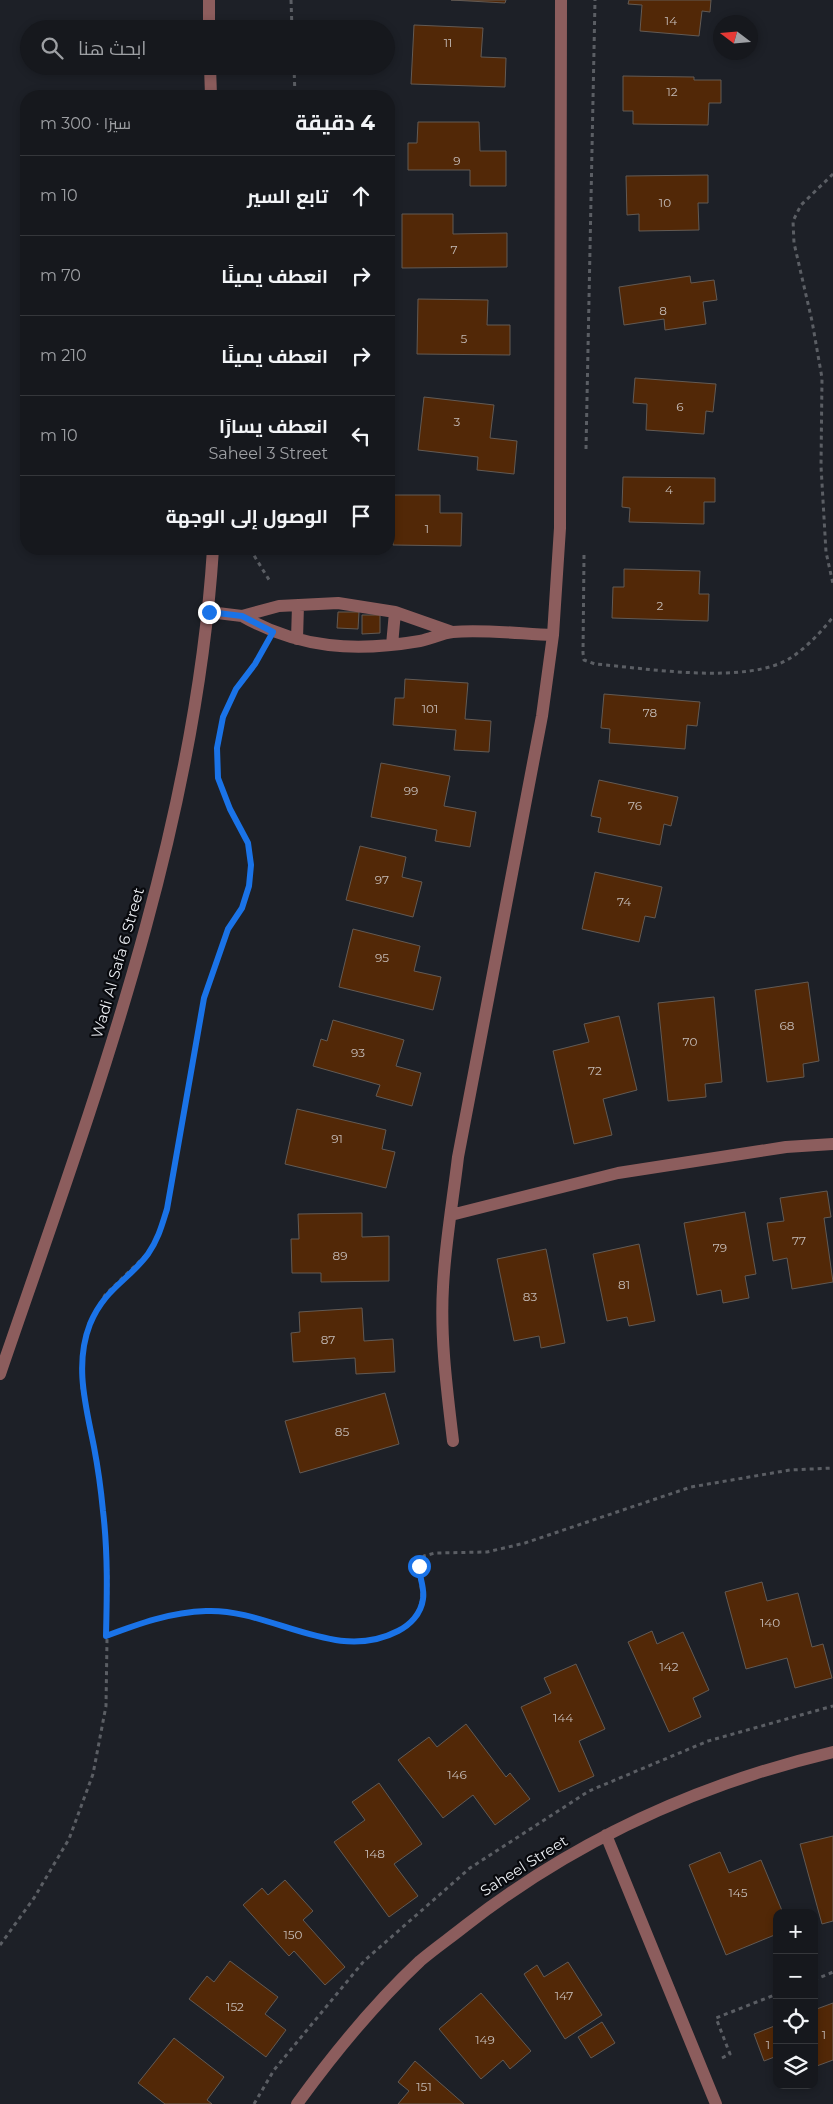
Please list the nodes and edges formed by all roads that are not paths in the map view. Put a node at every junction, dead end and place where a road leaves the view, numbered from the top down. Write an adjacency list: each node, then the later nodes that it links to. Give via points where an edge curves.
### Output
1 (208, 0): 3 (street)
2 (561, 0): 12 (street, via 560,528)
3 (209, 20)
4 (210, 75): 5 (street)
5 (210, 90)
6 (213, 555): 8 (street, Wadi Al Safa 6 Street)
7 (298, 605): 9 (street, via 338,603); 10 (street, via 279,606); 13 (street)
8 (209, 612): 10 (street); 17 (street, Wadi Al Safa 6 Street, via 161,873 130,988)
9 (395, 612): 11 (street); 14 (street)
10 (242, 616): 13 (street, via 273,632)
11 (452, 632): 12 (street); 14 (street)
12 (553, 635): 16 (street, via 536,752 460,1148)
13 (296, 639): 14 (street, via 332,647)
14 (392, 646)
15 (833, 1144): 16 (street, via 786,1147 618,1173)
16 (451, 1215): 18 (street, via 442,1288)
17 (0, 1374)
18 (453, 1441)
19 (833, 1752): 20 (street, Saheel Street, via 776,1765 689,1796)
20 (606, 1835): 21 (street, Saheel Street, via 509,1892 421,1961 343,2041); 22 (street)
21 (297, 2104)
22 (716, 2104)

